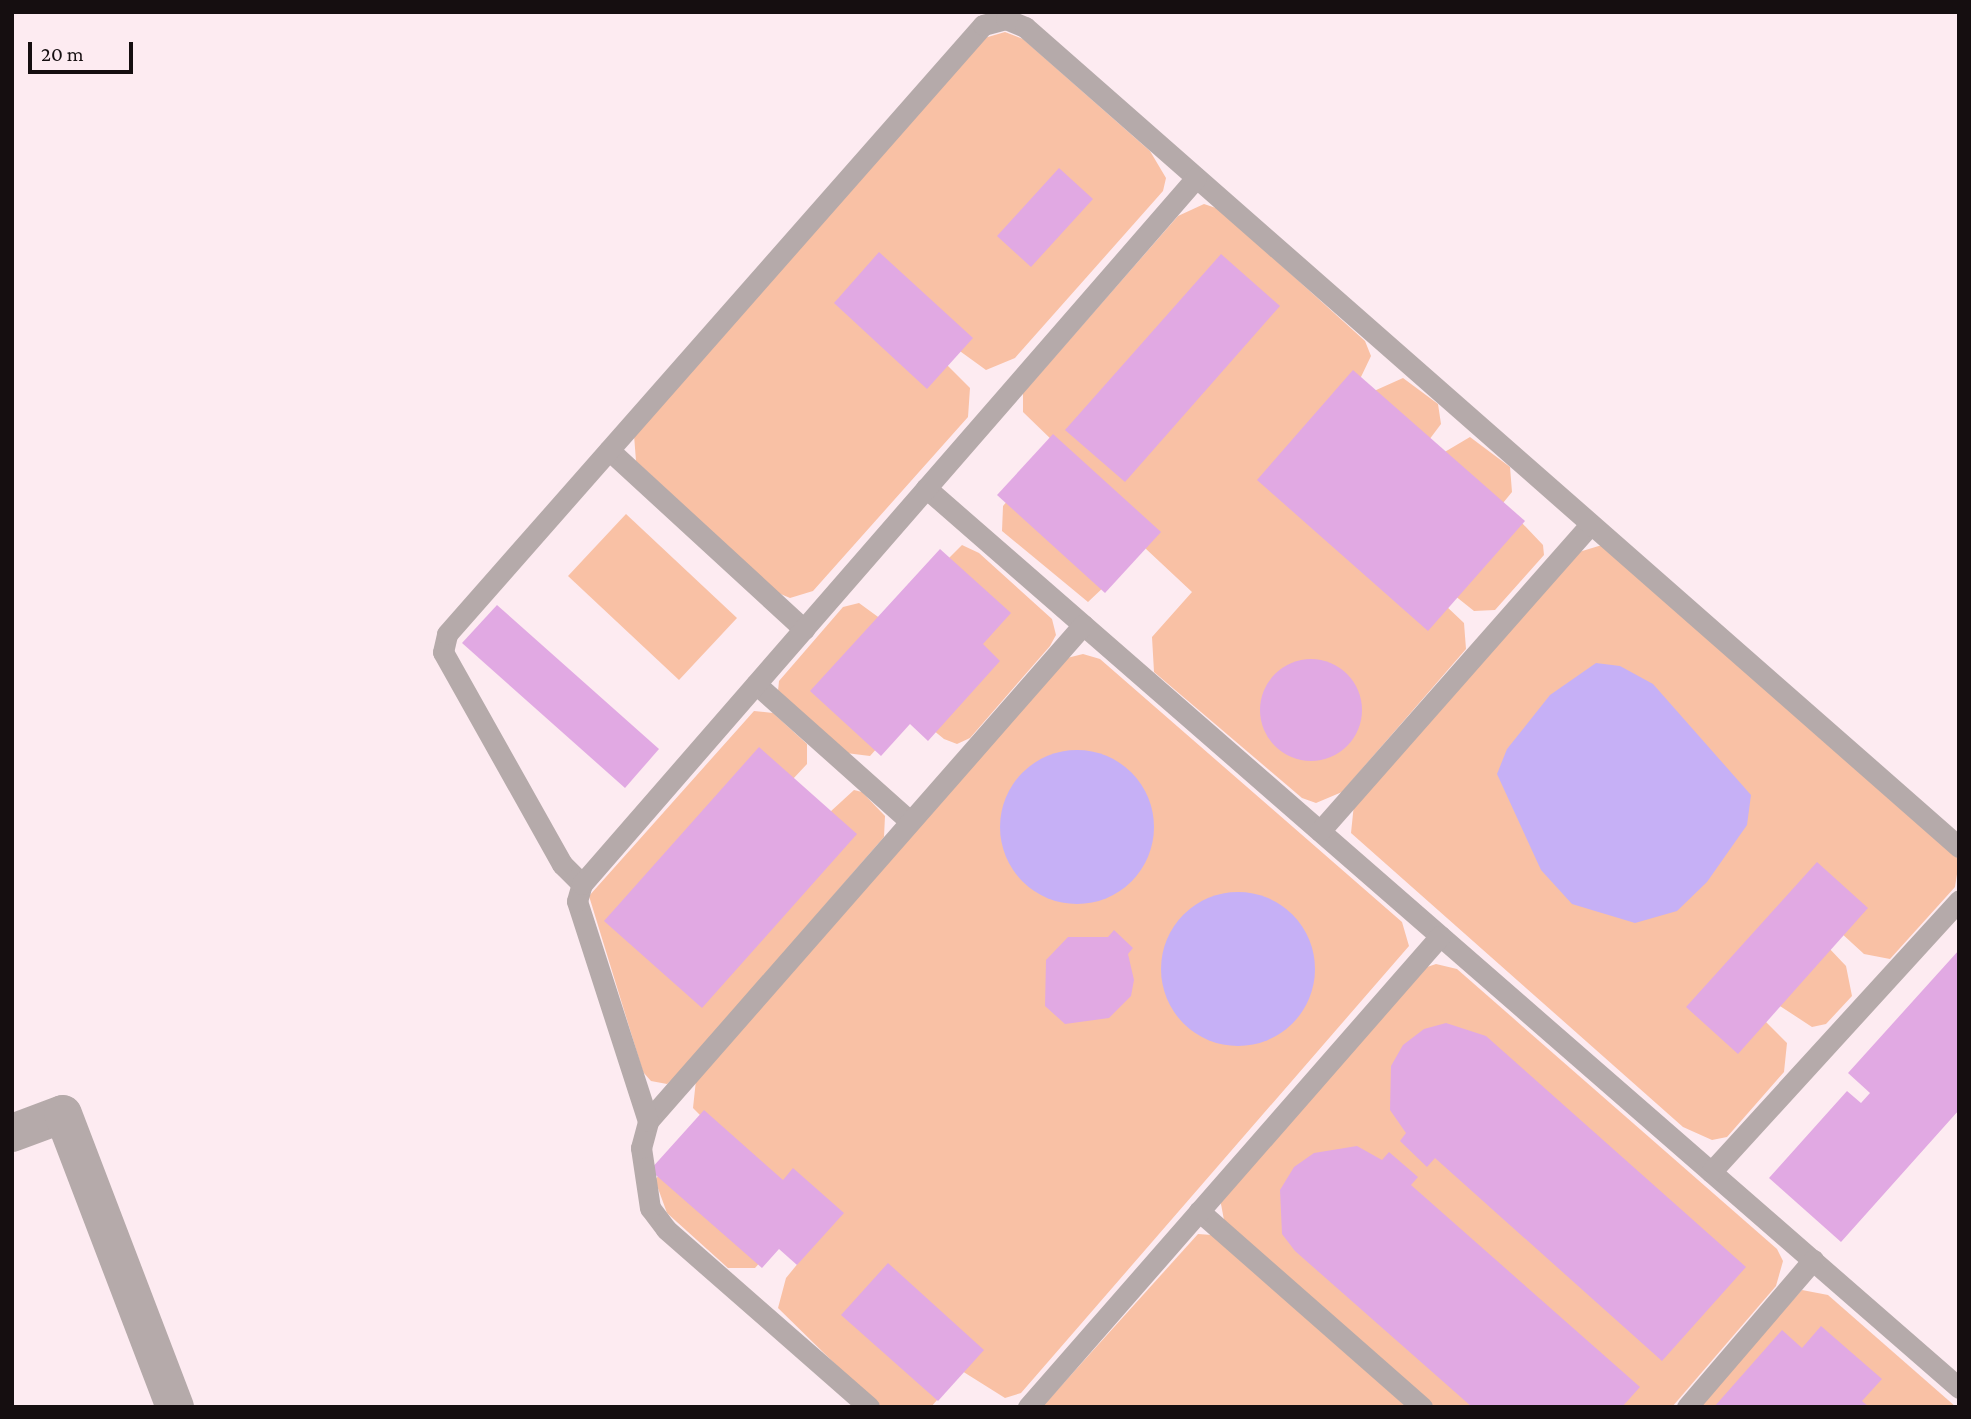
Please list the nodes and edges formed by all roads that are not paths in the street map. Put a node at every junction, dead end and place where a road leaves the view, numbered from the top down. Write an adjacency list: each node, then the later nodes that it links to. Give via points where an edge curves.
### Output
1 (1196, 177): 2 (lane, via 1025,27 1006,19 983,25); 3 (lane); 4 (lane)
2 (609, 450): 6 (lane); 11 (lane, via 447,634 443,652 562,864)
3 (926, 488): 5 (lane); 6 (lane)
4 (1591, 524): 9 (lane); 10 (lane)
5 (1083, 625): 8 (lane); 9 (lane)
6 (804, 629): 7 (lane)
7 (756, 684): 8 (lane); 11 (lane)
8 (910, 821): 14 (lane)
9 (1320, 831): 13 (lane)
10 (1959, 847)
11 (582, 884): 14 (lane, via 577,901)
12 (1959, 900): 16 (lane)
13 (1440, 936): 16 (lane); 17 (lane)
14 (648, 1121): 21 (lane, via 641,1149 650,1208 666,1229)
15 (12, 1133): 20 (street, via 63,1114)
16 (1711, 1172): 18 (lane)
17 (1199, 1212): 22 (lane); 23 (lane)
18 (1813, 1260): 19 (lane); 24 (lane)
19 (1959, 1388)
20 (175, 1407)
21 (869, 1407)
22 (1028, 1407)
23 (1422, 1407)
24 (1687, 1407)

